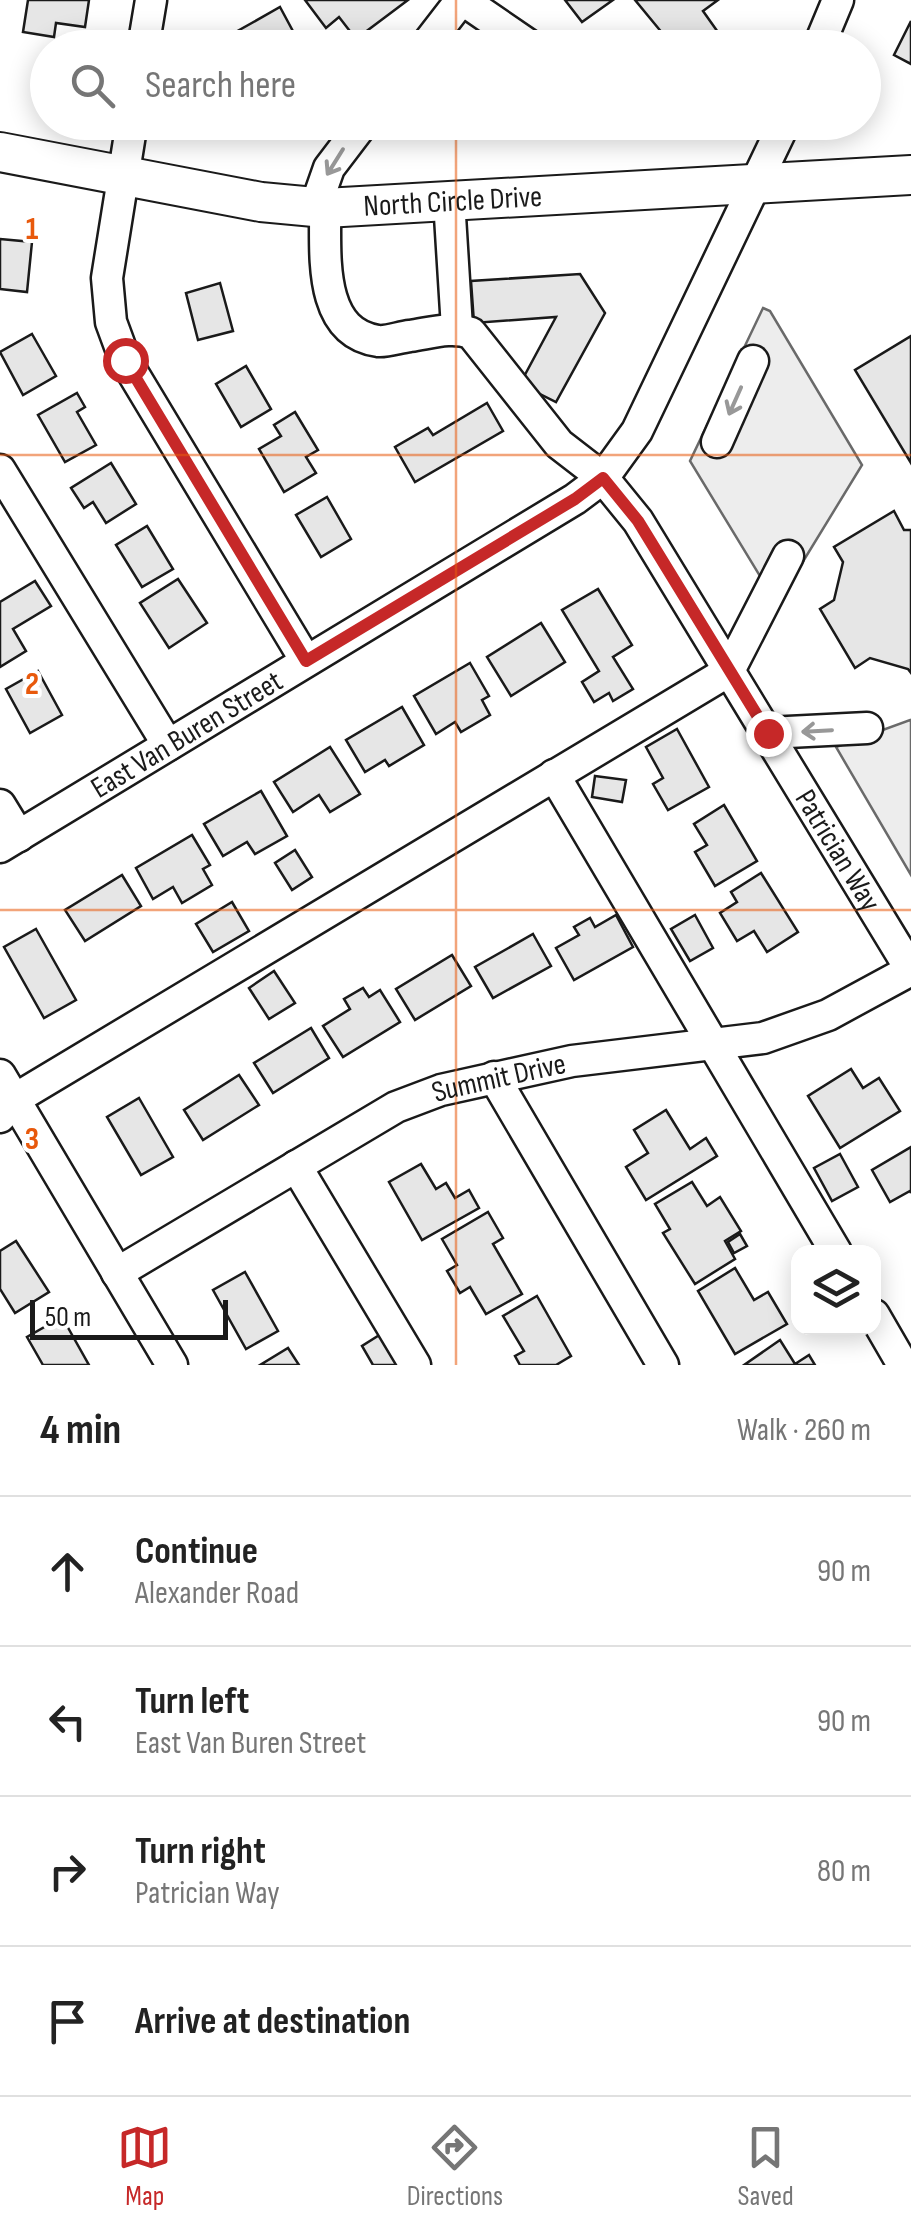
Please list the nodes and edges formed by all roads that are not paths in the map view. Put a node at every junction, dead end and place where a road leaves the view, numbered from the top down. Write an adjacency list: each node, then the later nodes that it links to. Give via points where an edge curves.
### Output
1 (150, 0): 4 (street)
2 (462, 0): 5 (street); 6 (street)
3 (830, 3): 7 (street)
4 (146, 30)
5 (438, 30)
6 (506, 30)
7 (823, 30)
8 (129, 140): 13 (street)
9 (350, 140): 16 (street, one-way to 16, via 329,168)
10 (776, 140): 14 (street, East Van Buren Street)
11 (0, 152): 13 (main road, North Circle Drive)
12 (911, 175): 14 (main road, North Circle Drive)
13 (124, 176): 16 (main road, North Circle Drive); 23 (street, via 107,278 125,360)
14 (755, 186): 15 (main road, North Circle Drive); 21 (street, East Van Buren Street, via 637,431)
15 (449, 200): 16 (main road, North Circle Drive); 17 (street)
16 (320, 208): 17 (street, via 326,288 353,330 379,341)
17 (457, 328): 21 (street, Patrician Way, via 471,333 558,444)
18 (753, 361): 19 (street, one-way to 19)
19 (717, 442)
20 (0, 470): 27 (street)
21 (603, 478): 23 (street, East Van Buren Street); 24 (street, Patrician Way, via 638,521)
22 (788, 556): 24 (street)
23 (306, 661): 27 (street, East Van Buren Street)
24 (729, 671): 26 (street, Patrician Way); 28 (street)
25 (867, 728): 26 (street, one-way to 26)
26 (768, 733): 31 (street, Patrician Way)
27 (168, 745): 30 (street, East Van Buren Street)
28 (554, 776): 32 (street); 34 (street)
29 (0, 804): 30 (street)
30 (10, 841)
31 (911, 970): 32 (street, Summit Drive, via 795,1028)
32 (714, 1045): 33 (street, Summit Drive); 36 (street)
33 (494, 1077): 35 (street, Summit Drive, via 396,1108); 41 (street)
34 (5, 1097): 37 (street)
35 (296, 1166): 37 (street, Summit Drive); 40 (street)
36 (832, 1245)
37 (117, 1273): 39 (street)
38 (881, 1327): 42 (street)
39 (172, 1365)
40 (415, 1365)
41 (663, 1365)
42 (903, 1365)

